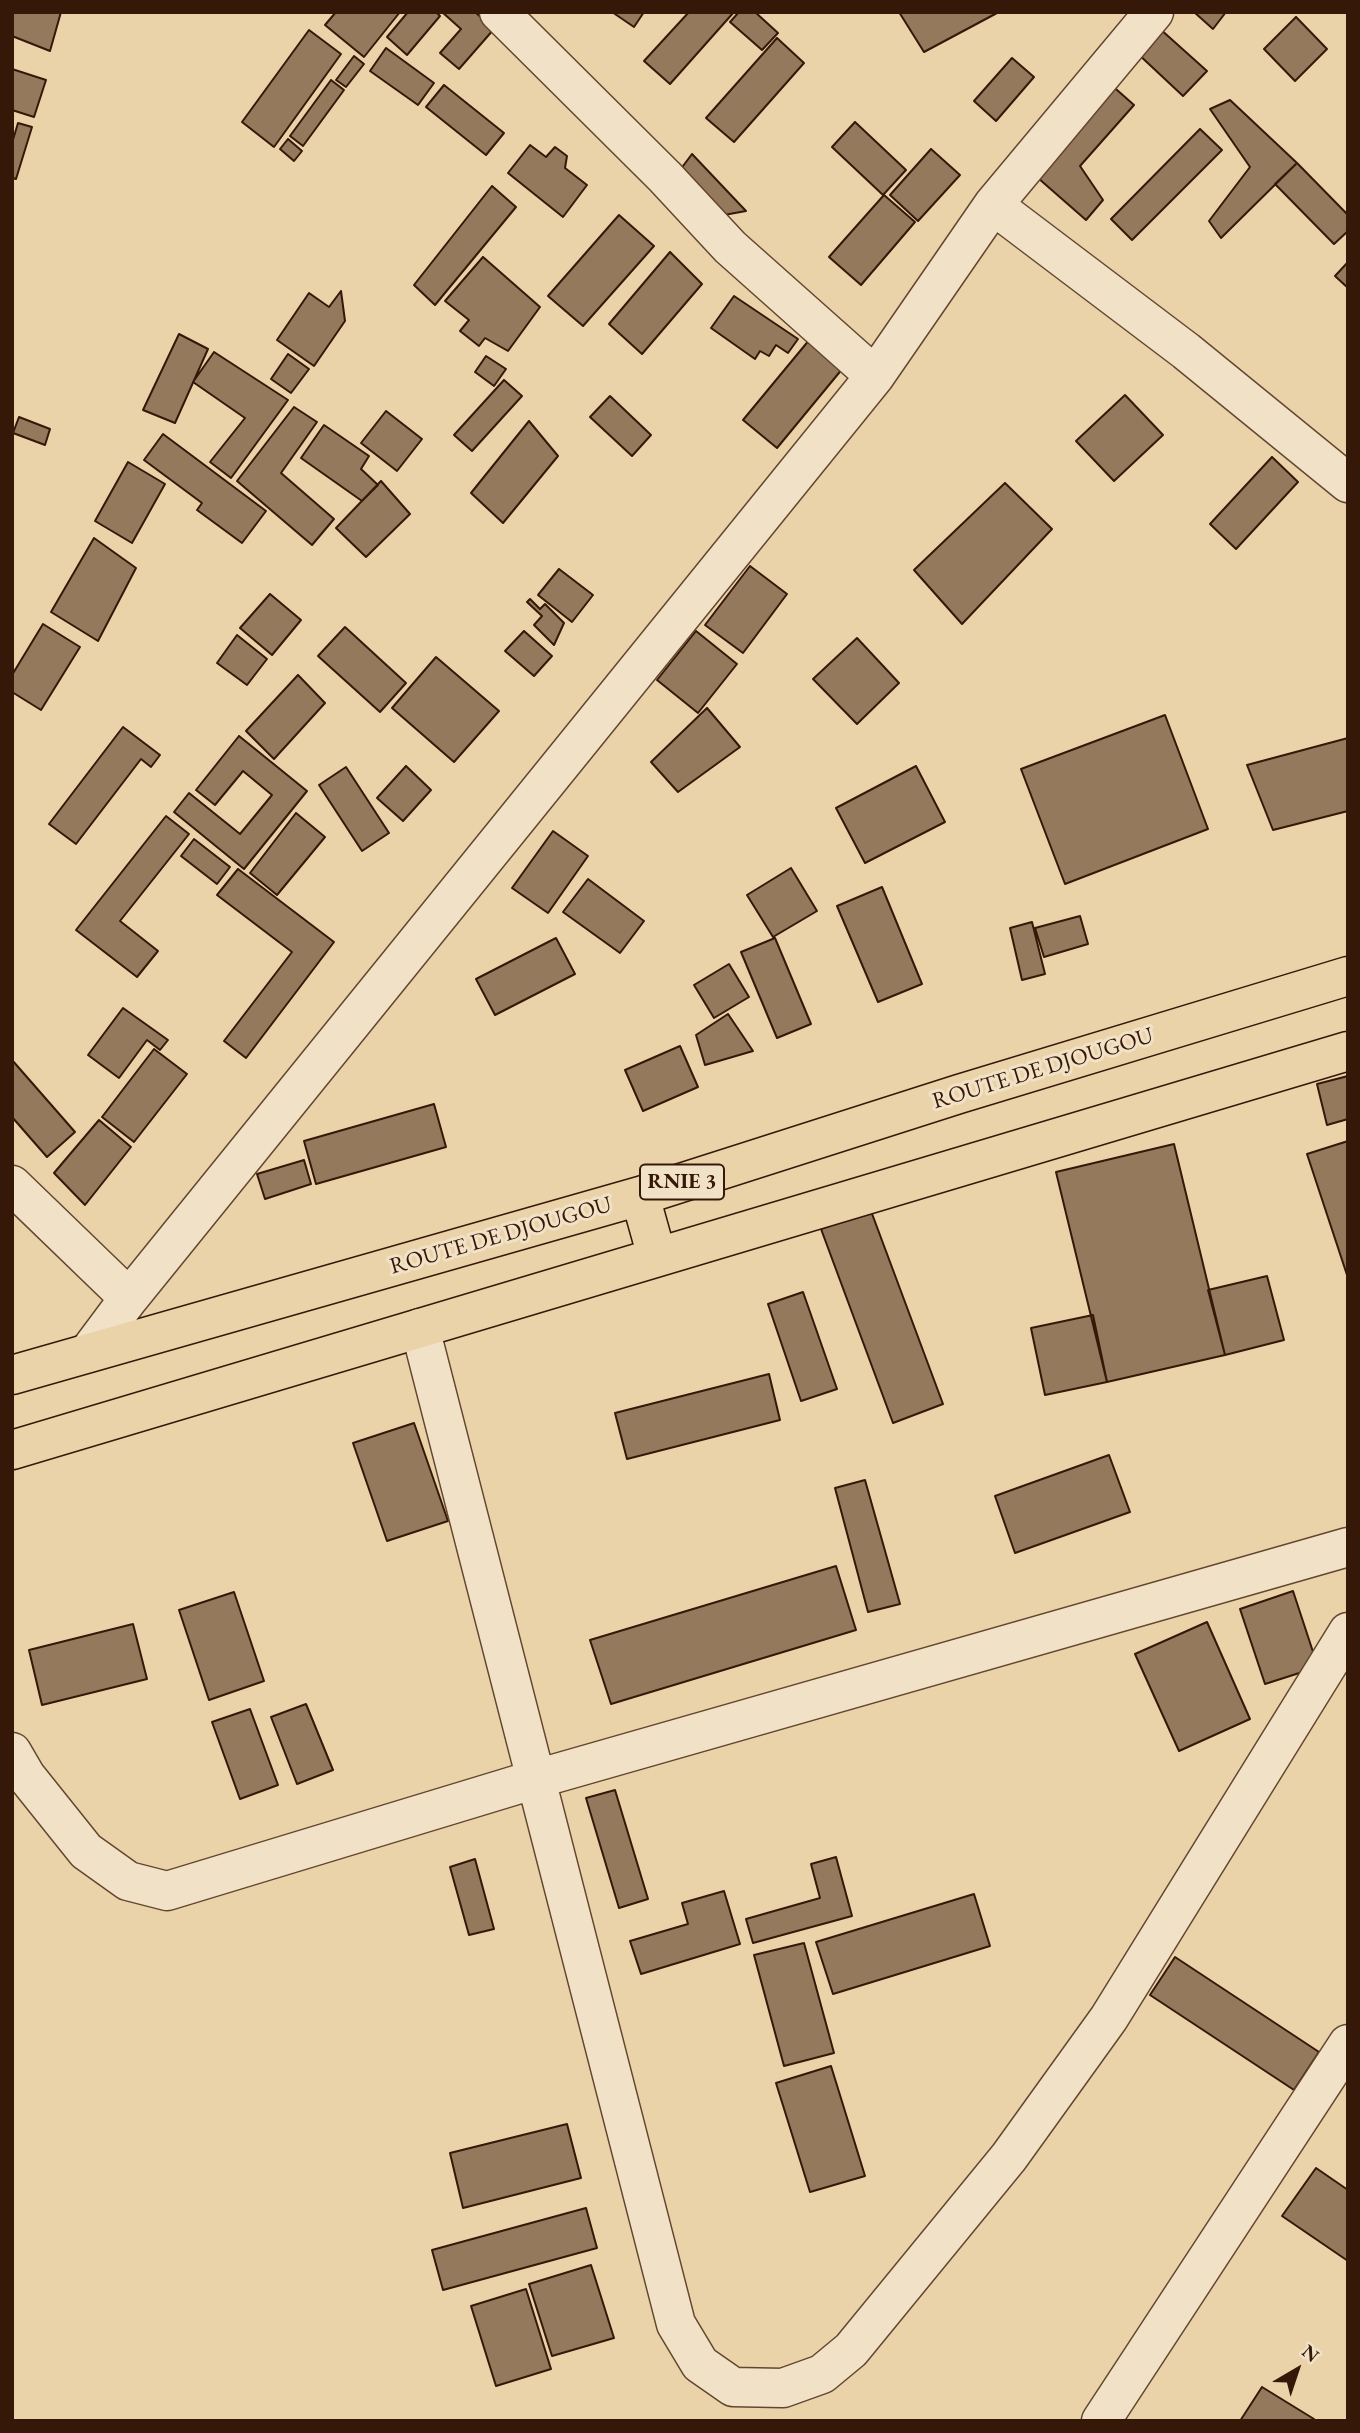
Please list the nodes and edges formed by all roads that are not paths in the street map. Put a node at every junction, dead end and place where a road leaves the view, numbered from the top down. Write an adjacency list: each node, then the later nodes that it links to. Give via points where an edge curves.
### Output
1 (499, 12): 4 (street, via 730,247)
2 (1138, 18): 3 (street)
3 (993, 205): 4 (street); 5 (street)
4 (875, 376): 11 (street)
5 (1348, 483)
6 (1348, 975): 9 (highway, ROUTE DE DJOUGOU / RNIE 3)
7 (1348, 1051): 10 (highway)
8 (12, 1185): 11 (street)
9 (640, 1196): 10 (highway); 13 (highway, ROUTE DE DJOUGOU / RNIE 3)
10 (657, 1257): 12 (highway)
11 (129, 1298): 13 (street)
12 (420, 1328): 15 (highway); 19 (street)
13 (88, 1353): 14 (highway, ROUTE DE DJOUGOU / RNIE 3)
14 (12, 1375)
15 (12, 1450)
16 (1348, 1547): 19 (street)
17 (1348, 1632): 19 (street, via 1109,2018 1009,2157 851,2350 822,2374 783,2388 733,2387 700,2364 676,2324)
18 (12, 1752): 19 (street, via 86,1851 128,1881 167,1891)
19 (536, 1779)
20 (1348, 2044): 21 (street)
21 (1101, 2421)

